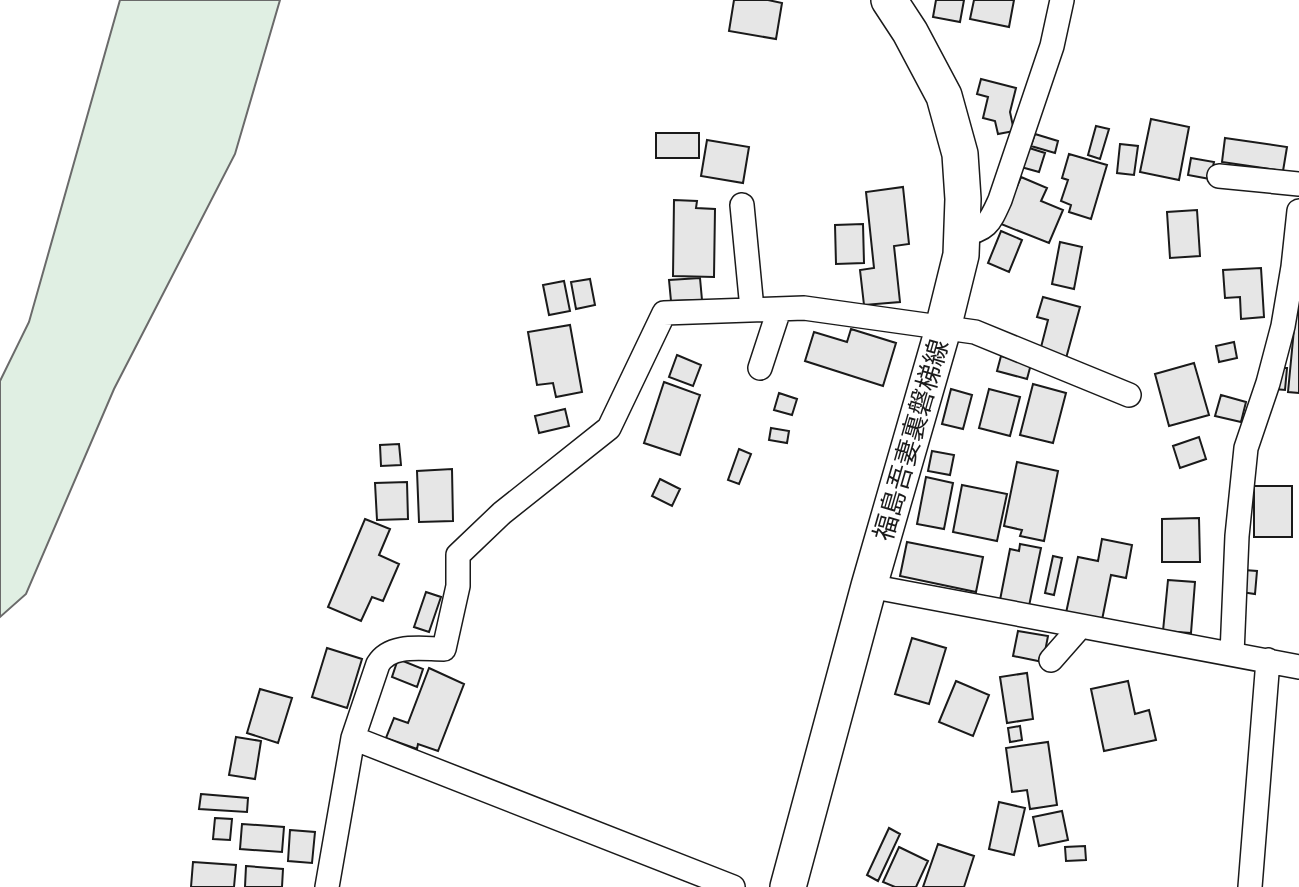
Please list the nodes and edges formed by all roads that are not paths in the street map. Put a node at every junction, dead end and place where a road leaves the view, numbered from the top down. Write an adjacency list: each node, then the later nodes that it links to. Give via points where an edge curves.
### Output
1 (889, 0): 7 (main road, 福島吾妻裏磐梯線, via 944,96 960,154)
2 (1062, 0): 7 (street, via 1052,46 1000,200 985,227)
3 (1219, 176): 4 (street)
4 (1299, 184)
5 (742, 205): 8 (street)
6 (1298, 226): 15 (street, via 1283,326 1246,448)
7 (961, 234): 10 (main road, 福島吾妻裏磐梯線, via 961,255)
8 (752, 309): 9 (street); 19 (street, via 664,313 609,428 502,513 458,555 458,586 444,649 405,649 384,655)
9 (779, 310): 10 (street, via 804,308); 11 (street)
10 (943, 328): 12 (street, via 975,332); 13 (main road, 福島吾妻裏磐梯線)
11 (760, 368)
12 (1129, 395)
13 (869, 586): 14 (street); 22 (main road, 福島吾妻裏磐梯線)
14 (1080, 627): 15 (street); 16 (street)
15 (1232, 654): 17 (street)
16 (1051, 660)
17 (1268, 660): 18 (street); 23 (street)
18 (1299, 667)
19 (353, 738): 20 (street); 21 (street)
20 (327, 887)
21 (733, 887)
22 (788, 887)
23 (1250, 887)

